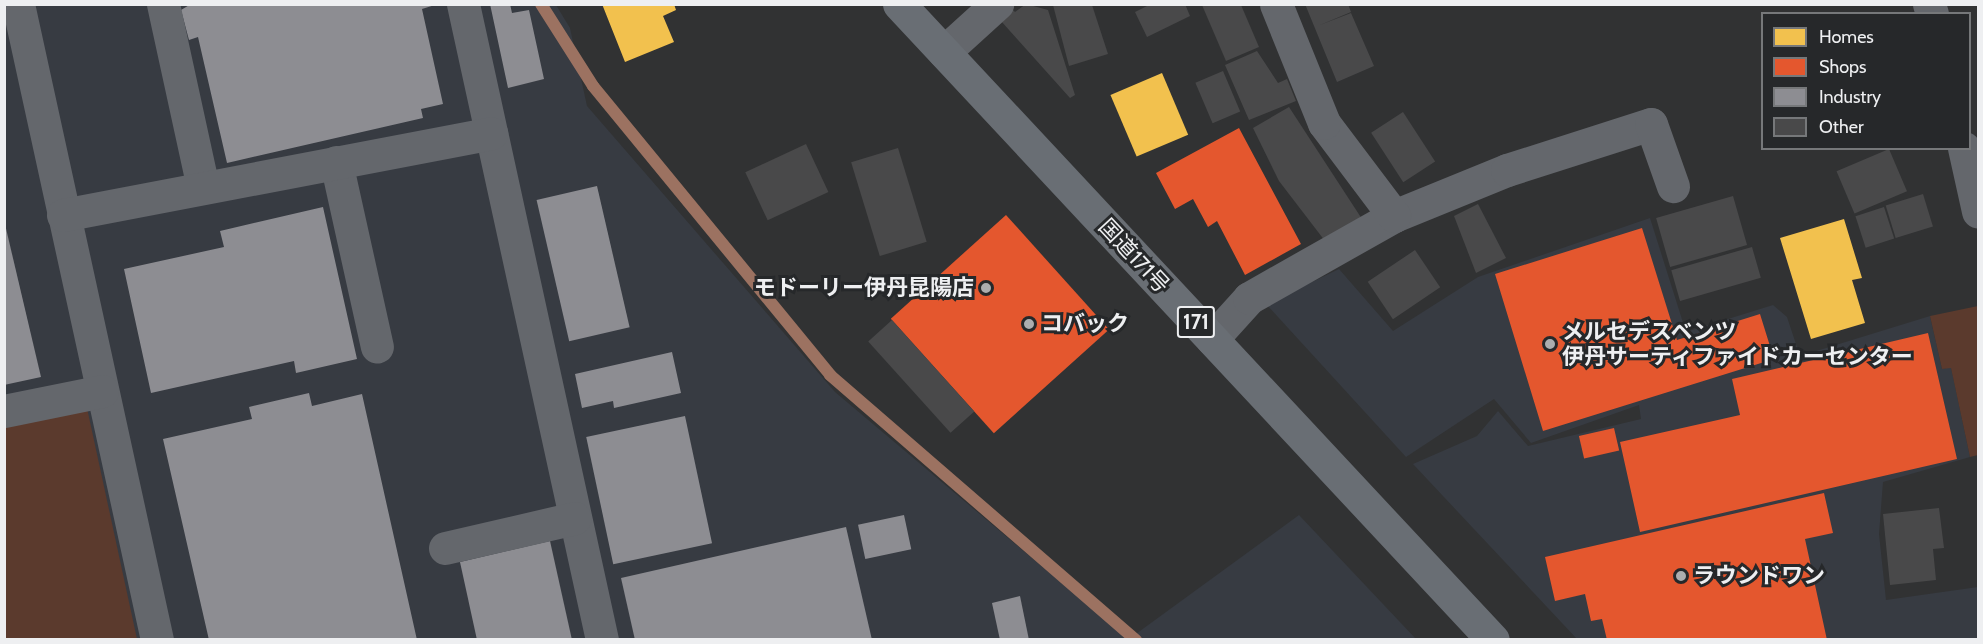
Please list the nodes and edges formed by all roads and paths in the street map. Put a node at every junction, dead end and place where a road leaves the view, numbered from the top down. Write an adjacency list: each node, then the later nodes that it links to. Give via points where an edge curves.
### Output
1 (18, 4): 14 (street)
2 (162, 4): 12 (street)
3 (463, 4): 8 (street)
4 (899, 4): 7 (highway, 国道171号 / 171)
5 (997, 4): 7 (street)
6 (1276, 4): 15 (street, via 1324,123)
7 (944, 52): 16 (highway, 国道171号 / 171)
8 (491, 133): 10 (street); 20 (street)
9 (1964, 150): 13 (street)
10 (336, 162): 12 (street); 17 (street)
11 (1673, 186): 15 (street, via 1651,124 1507,170)
12 (203, 188): 14 (street)
13 (1978, 211)
14 (63, 215): 18 (street)
15 (1394, 216): 16 (street, via 1249,298)
16 (1212, 339): 24 (highway, 国道171号 / 171)
17 (377, 347)
18 (102, 391): 19 (street); 22 (street)
19 (4, 411)
20 (575, 518): 21 (street); 23 (street)
21 (445, 548)
22 (157, 639)
23 (602, 639)
24 (1492, 639)

